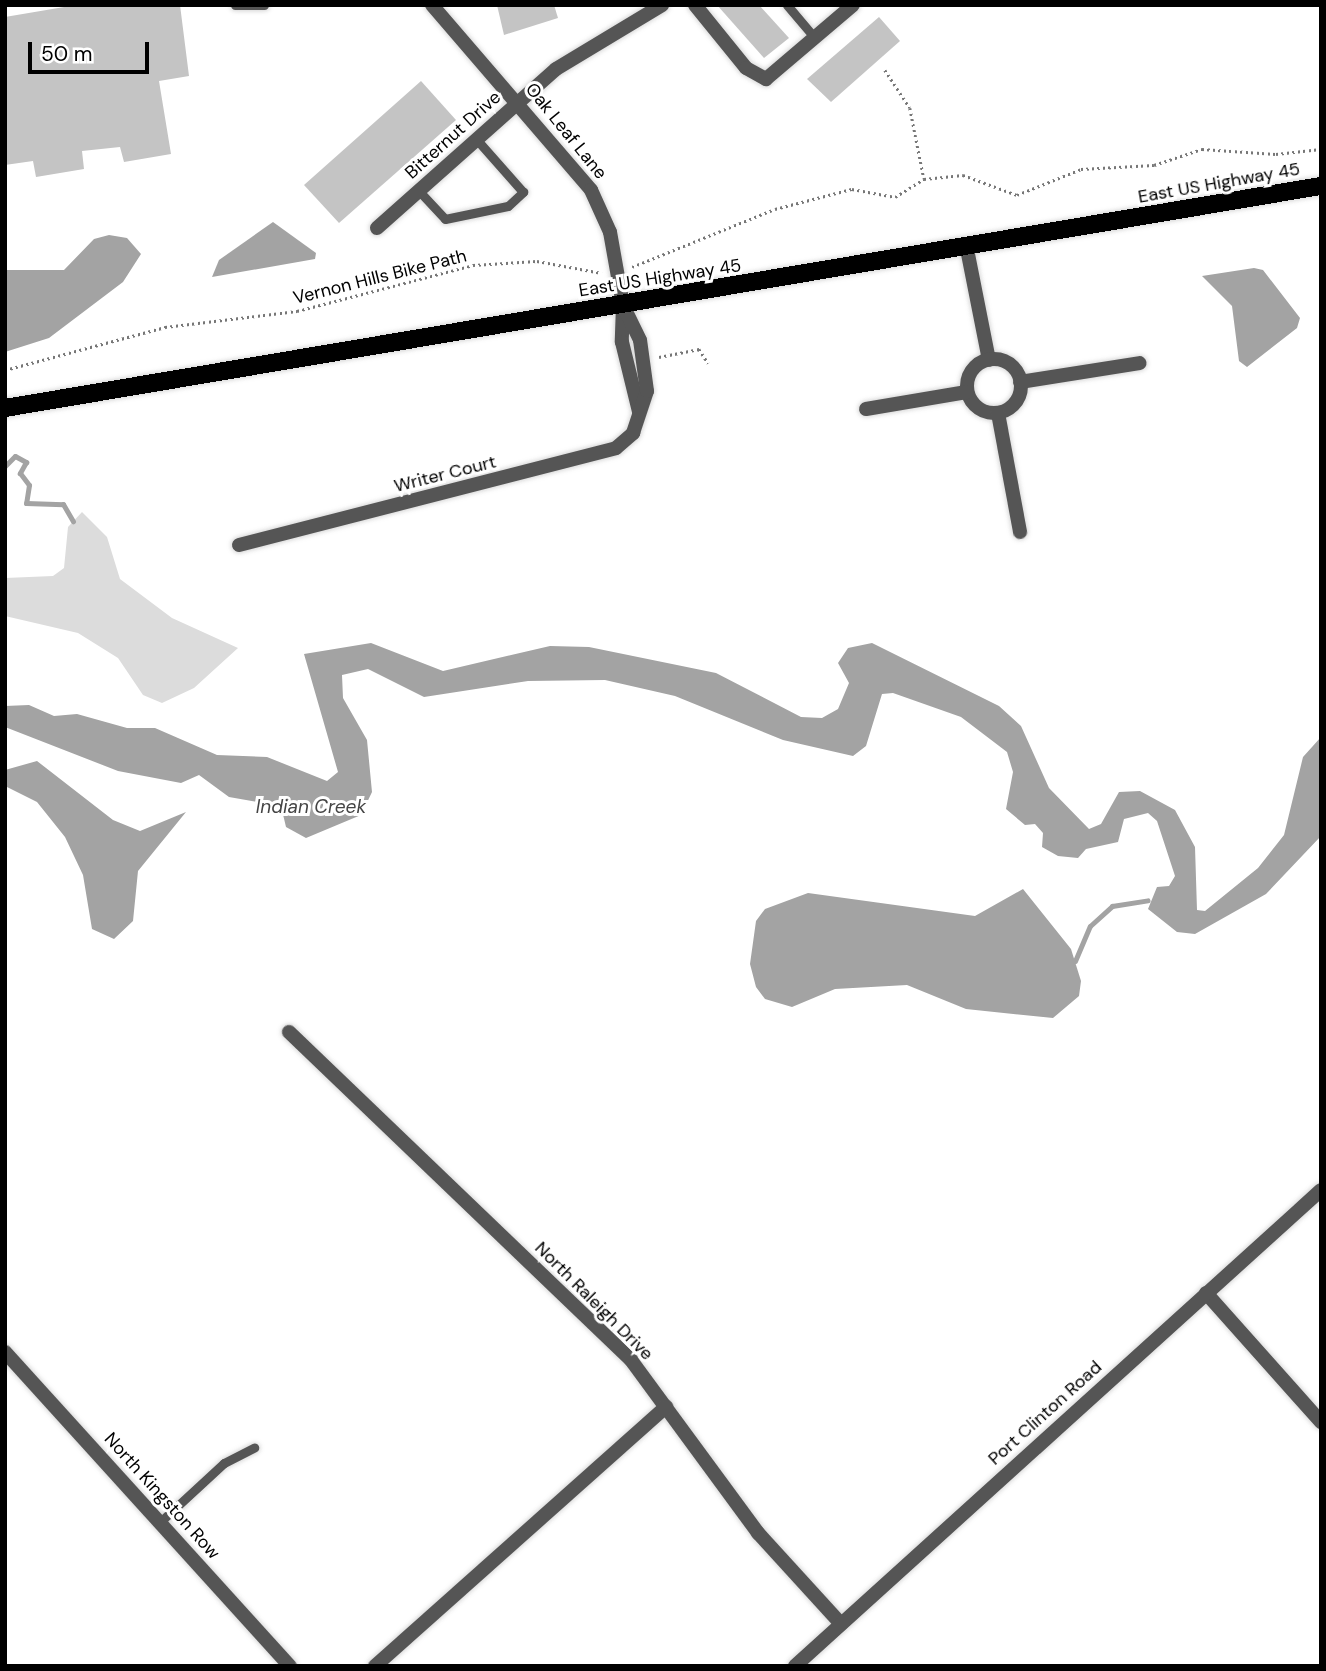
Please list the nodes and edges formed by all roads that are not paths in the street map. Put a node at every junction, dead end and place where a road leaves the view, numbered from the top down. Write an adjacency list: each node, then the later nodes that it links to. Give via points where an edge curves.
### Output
1 (235, 5): 2 (lane)
2 (264, 5)
3 (432, 5): 9 (street, Oak Leaf Lane)
4 (662, 5): 9 (street, Bitternut Drive, via 556,69)
5 (695, 5): 8 (street, via 746,68 766,79)
6 (787, 5): 8 (lane)
7 (853, 5): 8 (street)
8 (815, 38)
9 (519, 102): 10 (street, Bitternut Drive); 15 (street, Oak Leaf Lane, via 592,190 610,232)
10 (477, 140): 12 (street, Bitternut Drive); 12 (lane, via 523,192 508,206 445,219)
11 (1321, 186): 14 (main road, East US Highway 45)
12 (419, 191): 13 (street, Bitternut Drive)
13 (377, 228)
14 (967, 249): 15 (main road, East US Highway 45); 16 (street)
15 (623, 305): 20 (main road, East US Highway 45); 24 (street, Writer Court, via 622,342 639,412 633,433 589,459)
16 (989, 360): 18 (street, via 1005,362); 19 (street, via 970,375)
17 (1140, 363): 18 (street)
18 (1020, 382): 22 (street, via 1017,400)
19 (967, 392): 21 (street); 22 (street, via 977,407)
20 (5, 408)
21 (866, 409)
22 (998, 412): 23 (street)
23 (1020, 532)
24 (239, 545)
25 (289, 1032): 29 (street, North Raleigh Drive, via 631,1360)
26 (1321, 1190): 27 (street, Port Clinton Road)
27 (1206, 1293): 30 (street); 33 (street, Port Clinton Road)
28 (5, 1352): 32 (street, North Kingston Row)
29 (666, 1407): 33 (street, North Raleigh Drive, via 758,1533); 35 (street)
30 (1321, 1423)
31 (254, 1448): 32 (lane, via 224,1463)
32 (160, 1522): 34 (street, North Kingston Row)
33 (841, 1624): 36 (street, Port Clinton Road)
34 (290, 1666)
35 (375, 1666)
36 (795, 1666)

